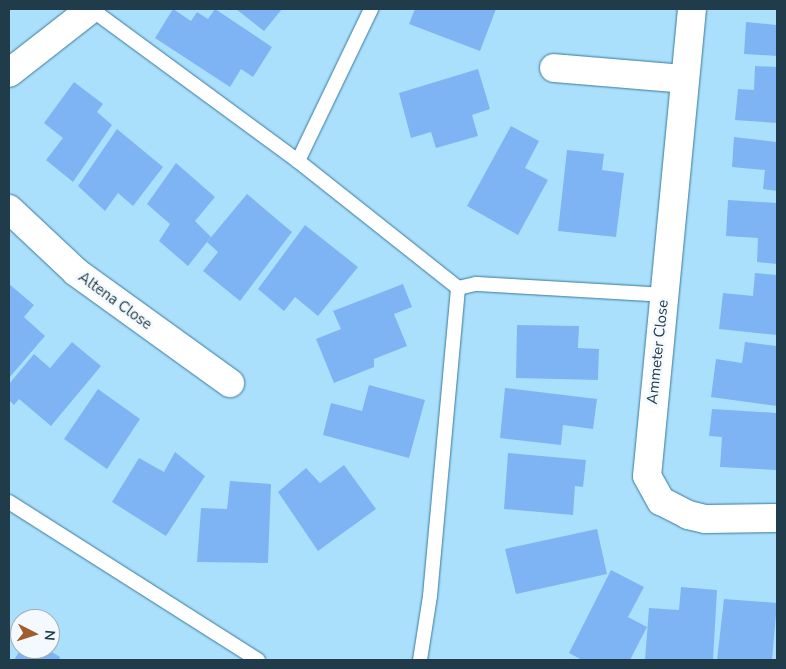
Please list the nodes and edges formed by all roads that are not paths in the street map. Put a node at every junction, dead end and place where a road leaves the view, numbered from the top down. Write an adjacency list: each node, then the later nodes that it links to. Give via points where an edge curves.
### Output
1 (91, 9): 5 (street); 7 (lane)
2 (371, 9): 7 (lane)
3 (692, 9): 6 (street, Ammeter Close)
4 (554, 68): 6 (street)
5 (9, 74)
6 (685, 79): 10 (street, Ammeter Close)
7 (298, 161): 9 (lane)
8 (9, 209): 11 (street, Altena Close, via 76,272)
9 (458, 288): 10 (lane, via 476,284); 15 (lane, via 430,596)
10 (664, 295): 13 (street, Ammeter Close, via 647,462 654,490 675,510 705,519)
11 (230, 383)
12 (9, 502): 14 (lane)
13 (777, 518)
14 (258, 660)
15 (420, 660)

